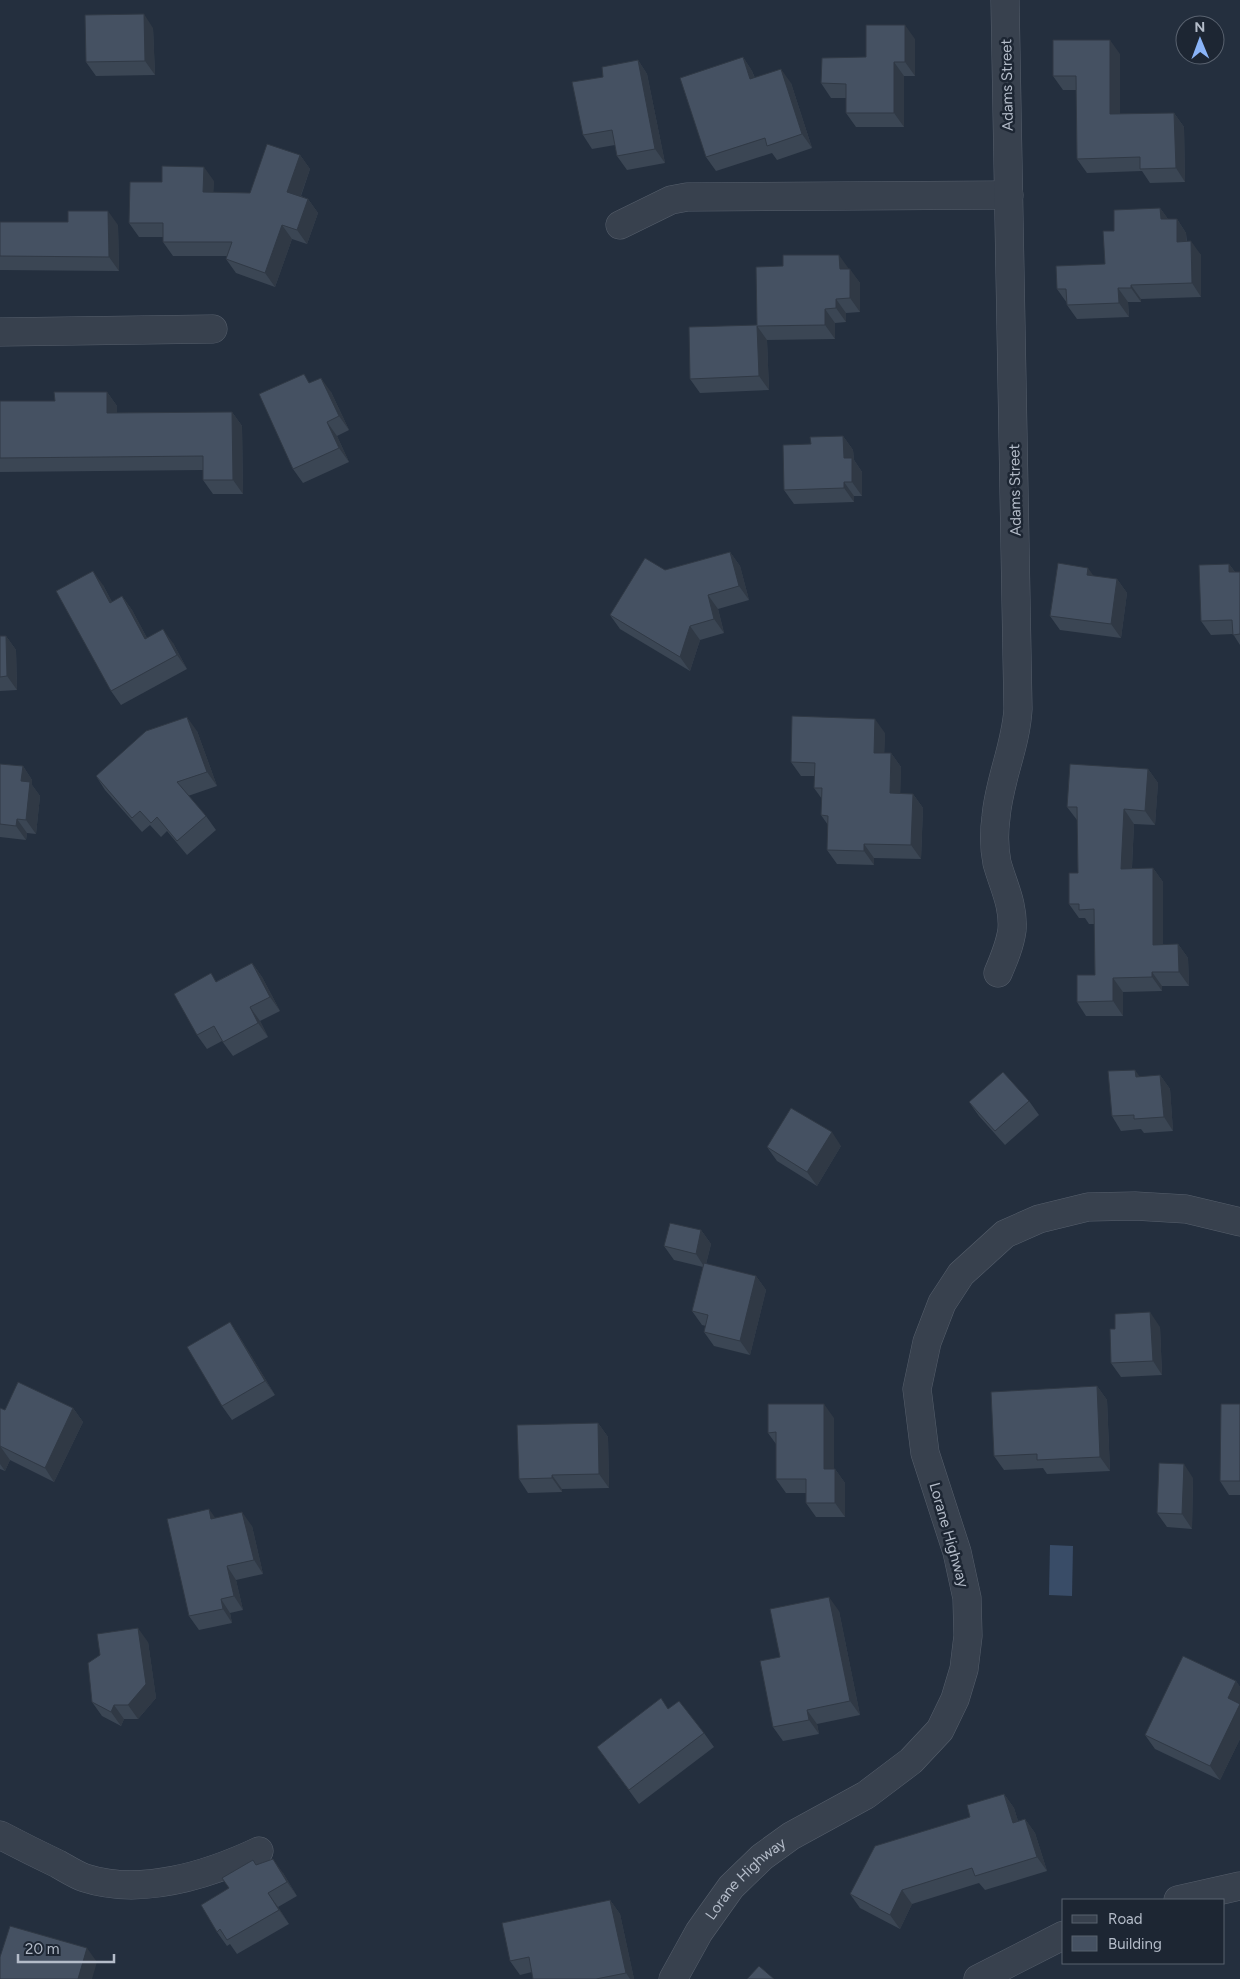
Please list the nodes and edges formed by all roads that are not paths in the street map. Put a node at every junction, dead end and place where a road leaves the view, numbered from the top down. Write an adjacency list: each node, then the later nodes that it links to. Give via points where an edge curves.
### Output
1 (1005, 0): 2 (street, Adams Street)
2 (1008, 195): 3 (street, via 687,197 671,200); 6 (street, Adams Street, via 1018,709 996,816 996,860 1007,891 1012,930)
3 (620, 225)
4 (213, 329): 5 (street)
5 (0, 332)
6 (998, 973)
7 (1240, 1222): 13 (street, Lorane Highway, via 1186,1210 1088,1207 1039,1219 1005,1234 962,1274 942,1303 927,1342 917,1389 925,1453 957,1552 967,1598 968,1636 964,1669 955,1699 940,1730 911,1761 866,1795 791,1836 762,1857 731,1887 699,1932)
8 (0, 1835): 9 (street, via 83,1877 131,1886 164,1882 217,1867)
9 (258, 1850)
10 (1240, 1886): 11 (street)
11 (1182, 1899)
12 (1062, 1936): 14 (street)
13 (673, 1979)
14 (978, 1979)

